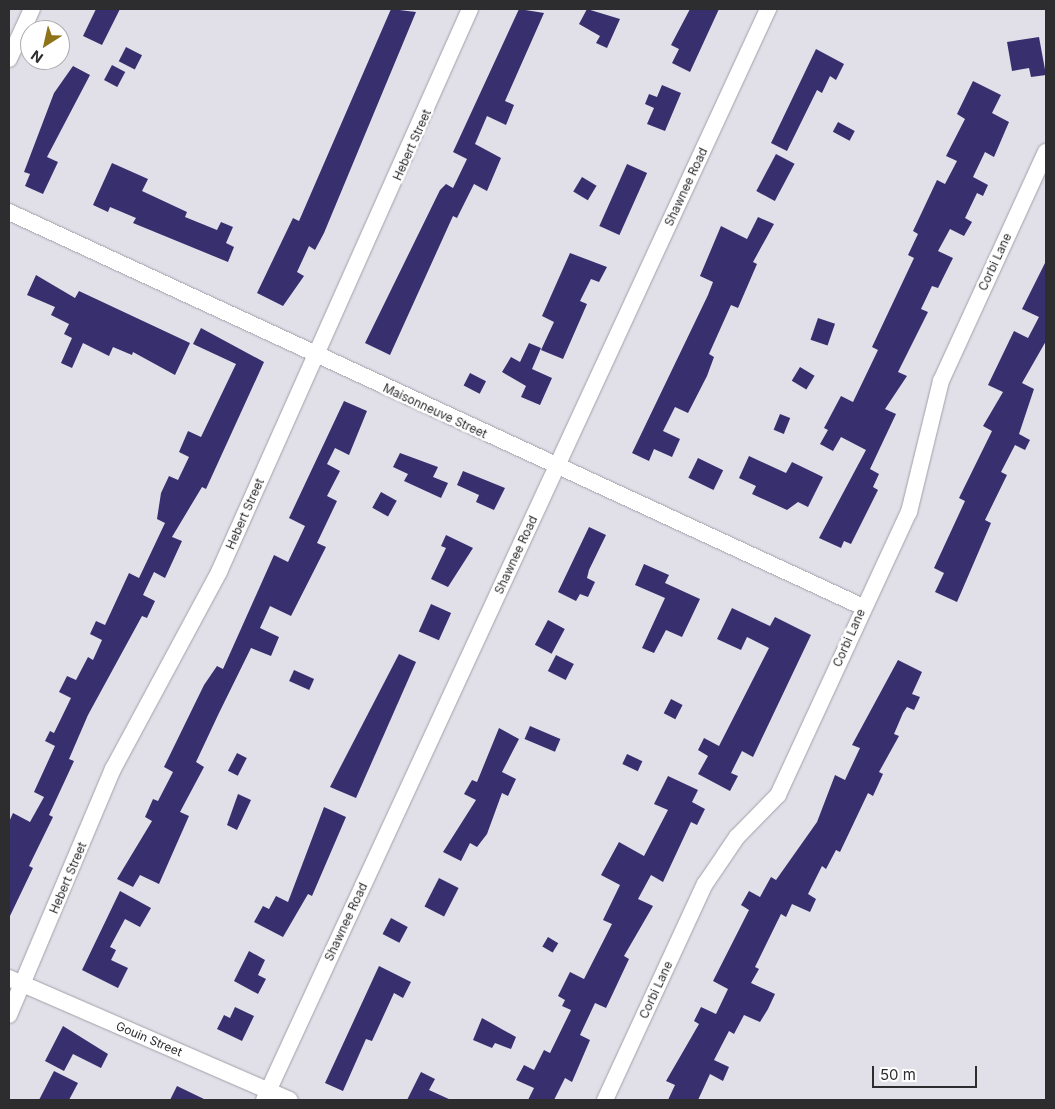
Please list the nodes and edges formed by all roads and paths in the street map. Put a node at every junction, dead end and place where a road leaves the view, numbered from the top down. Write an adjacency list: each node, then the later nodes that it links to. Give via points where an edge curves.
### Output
1 (32, 9): 4 (street)
2 (470, 9): 7 (street, Hebert Street)
3 (768, 9): 8 (street, Shawnee Road)
4 (9, 59)
5 (1046, 152): 9 (street, Corbi Lane, via 941,381 909,512)
6 (9, 212): 7 (street, Maisonneuve Street)
7 (316, 355): 8 (street, Maisonneuve Street); 10 (street, Hebert Street, via 219,572 113,769)
8 (556, 468): 9 (street, Maisonneuve Street); 12 (street, Shawnee Road)
9 (863, 607): 14 (street, Corbi Lane, via 778,796 737,837 705,884)
10 (16, 982): 11 (street, Hebert Street); 12 (street, Gouin Street)
11 (9, 1014)
12 (266, 1095): 13 (street, Gouin Street)
13 (290, 1100)
14 (604, 1100)

